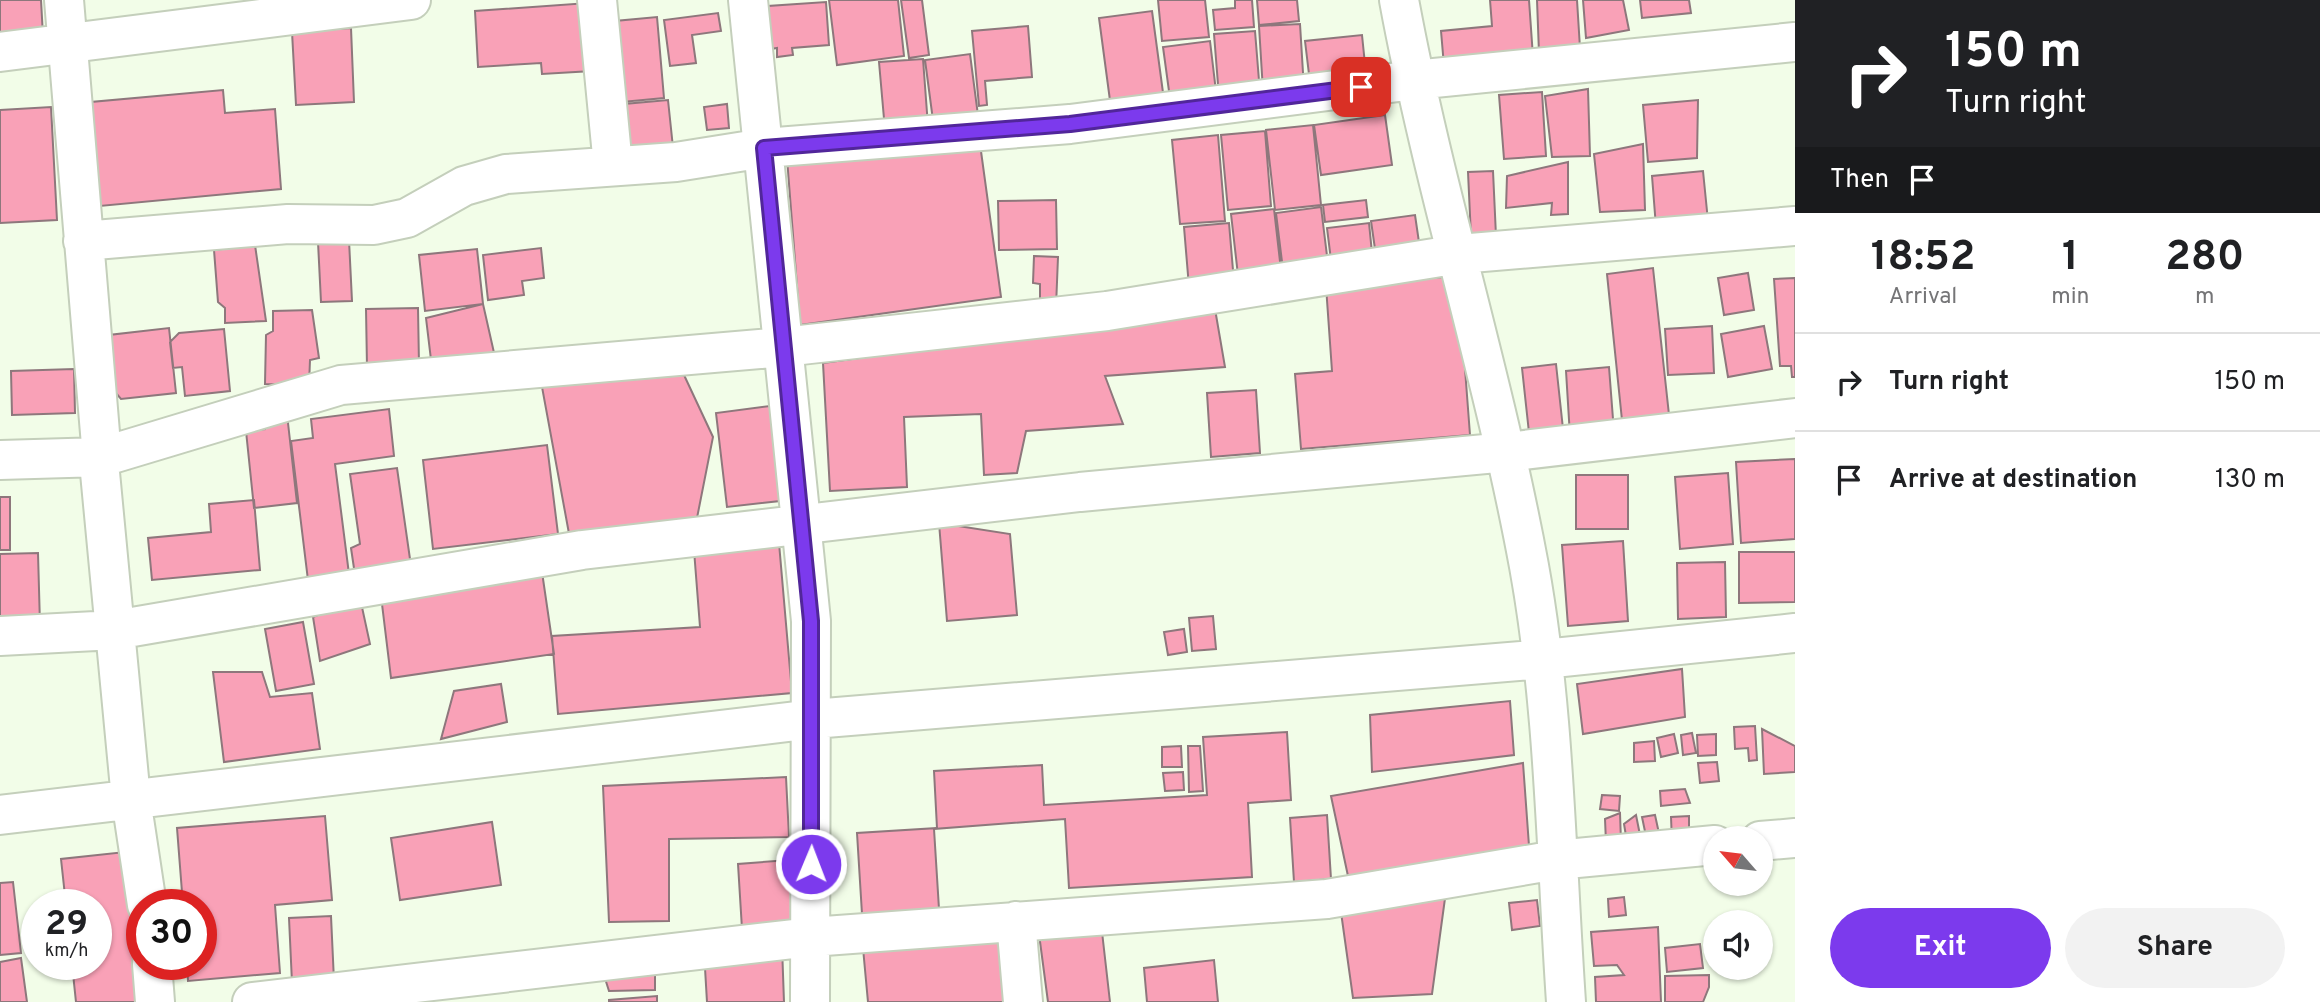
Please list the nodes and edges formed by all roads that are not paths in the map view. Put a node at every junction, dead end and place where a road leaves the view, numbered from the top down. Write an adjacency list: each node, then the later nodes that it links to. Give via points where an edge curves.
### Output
1 (64, 0): 7 (street)
2 (411, 0): 7 (street)
3 (597, 0): 11 (street)
4 (748, 0): 10 (street)
5 (1399, 0): 9 (street)
6 (1795, 42): 9 (street)
7 (68, 43): 8 (street); 13 (street)
8 (0, 52)
9 (1414, 80): 10 (street, via 1070,124); 14 (street)
10 (764, 148): 11 (street); 15 (street)
11 (613, 166): 13 (street, via 506,174 464,186 407,218 374,225 288,224)
12 (1795, 226): 14 (street)
13 (83, 241): 18 (street)
14 (1459, 254): 15 (street, via 1107,311); 17 (street)
15 (783, 347): 18 (street, via 341,385); 20 (street)
16 (1795, 418): 17 (street)
17 (1507, 452): 20 (street, via 1080,492); 24 (street)
18 (102, 457): 19 (street); 21 (street)
19 (0, 460)
20 (801, 525): 21 (street, via 582,550); 25 (street, via 811,621)
21 (115, 630): 23 (street); 26 (street)
22 (1795, 633): 24 (street)
23 (0, 636)
24 (1544, 659): 25 (street); 31 (street)
25 (813, 719): 26 (street); 34 (street)
26 (131, 799): 27 (street); 32 (street)
27 (0, 815)
28 (1795, 838): 29 (street)
29 (1773, 840)
30 (1703, 846): 31 (street)
31 (1556, 860): 33 (street, via 1327,899); 40 (street)
32 (145, 889)
33 (1016, 921): 34 (street); 39 (street)
34 (811, 937): 37 (street); 38 (street)
35 (153, 980): 36 (street)
36 (155, 1002)
37 (252, 1002)
38 (810, 1002)
39 (1023, 1002)
40 (1566, 1002)

